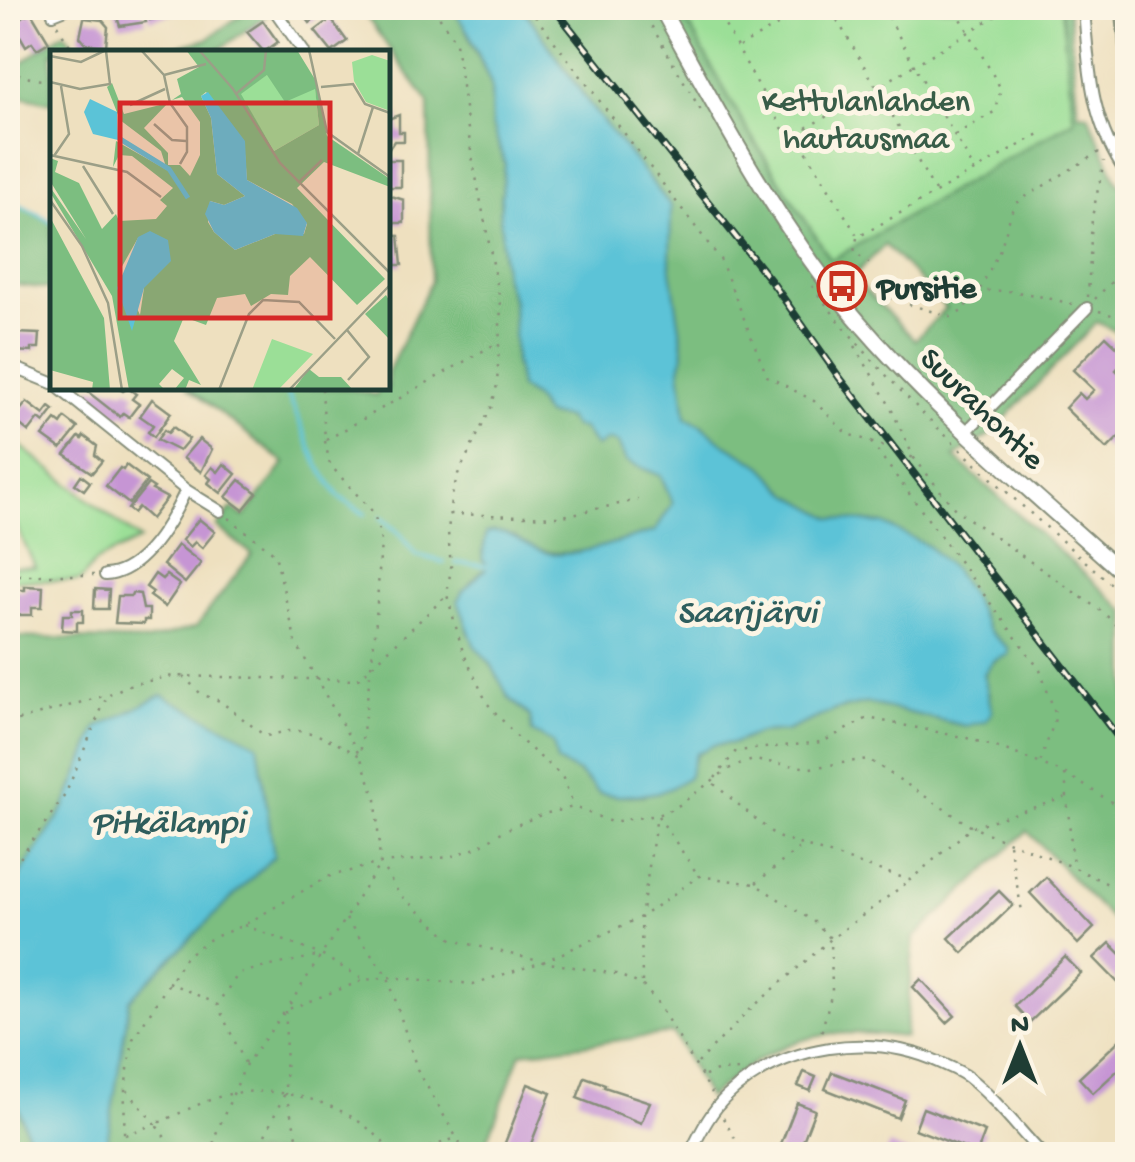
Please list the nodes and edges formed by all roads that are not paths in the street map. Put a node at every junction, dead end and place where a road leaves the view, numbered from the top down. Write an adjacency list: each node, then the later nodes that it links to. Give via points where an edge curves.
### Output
1 (68, 8): 5 (street)
2 (273, 8): 6 (street)
3 (660, 8): 12 (street, Suurahontie, via 758,181 825,279)
4 (1084, 8): 7 (street, via 1091,96)
5 (54, 14)
6 (303, 50)
7 (1128, 176)
8 (1087, 308): 12 (street)
9 (8, 365): 10 (street)
10 (50, 381)
11 (61, 390): 13 (street)
12 (966, 432): 16 (street, Suurahontie)
13 (186, 490): 14 (street); 15 (street, via 130,568)
14 (220, 511)
15 (105, 575)
16 (1128, 578)
17 (690, 1154): 18 (street, via 727,1096 772,1066 856,1045 926,1056 966,1075)
18 (1042, 1154)

